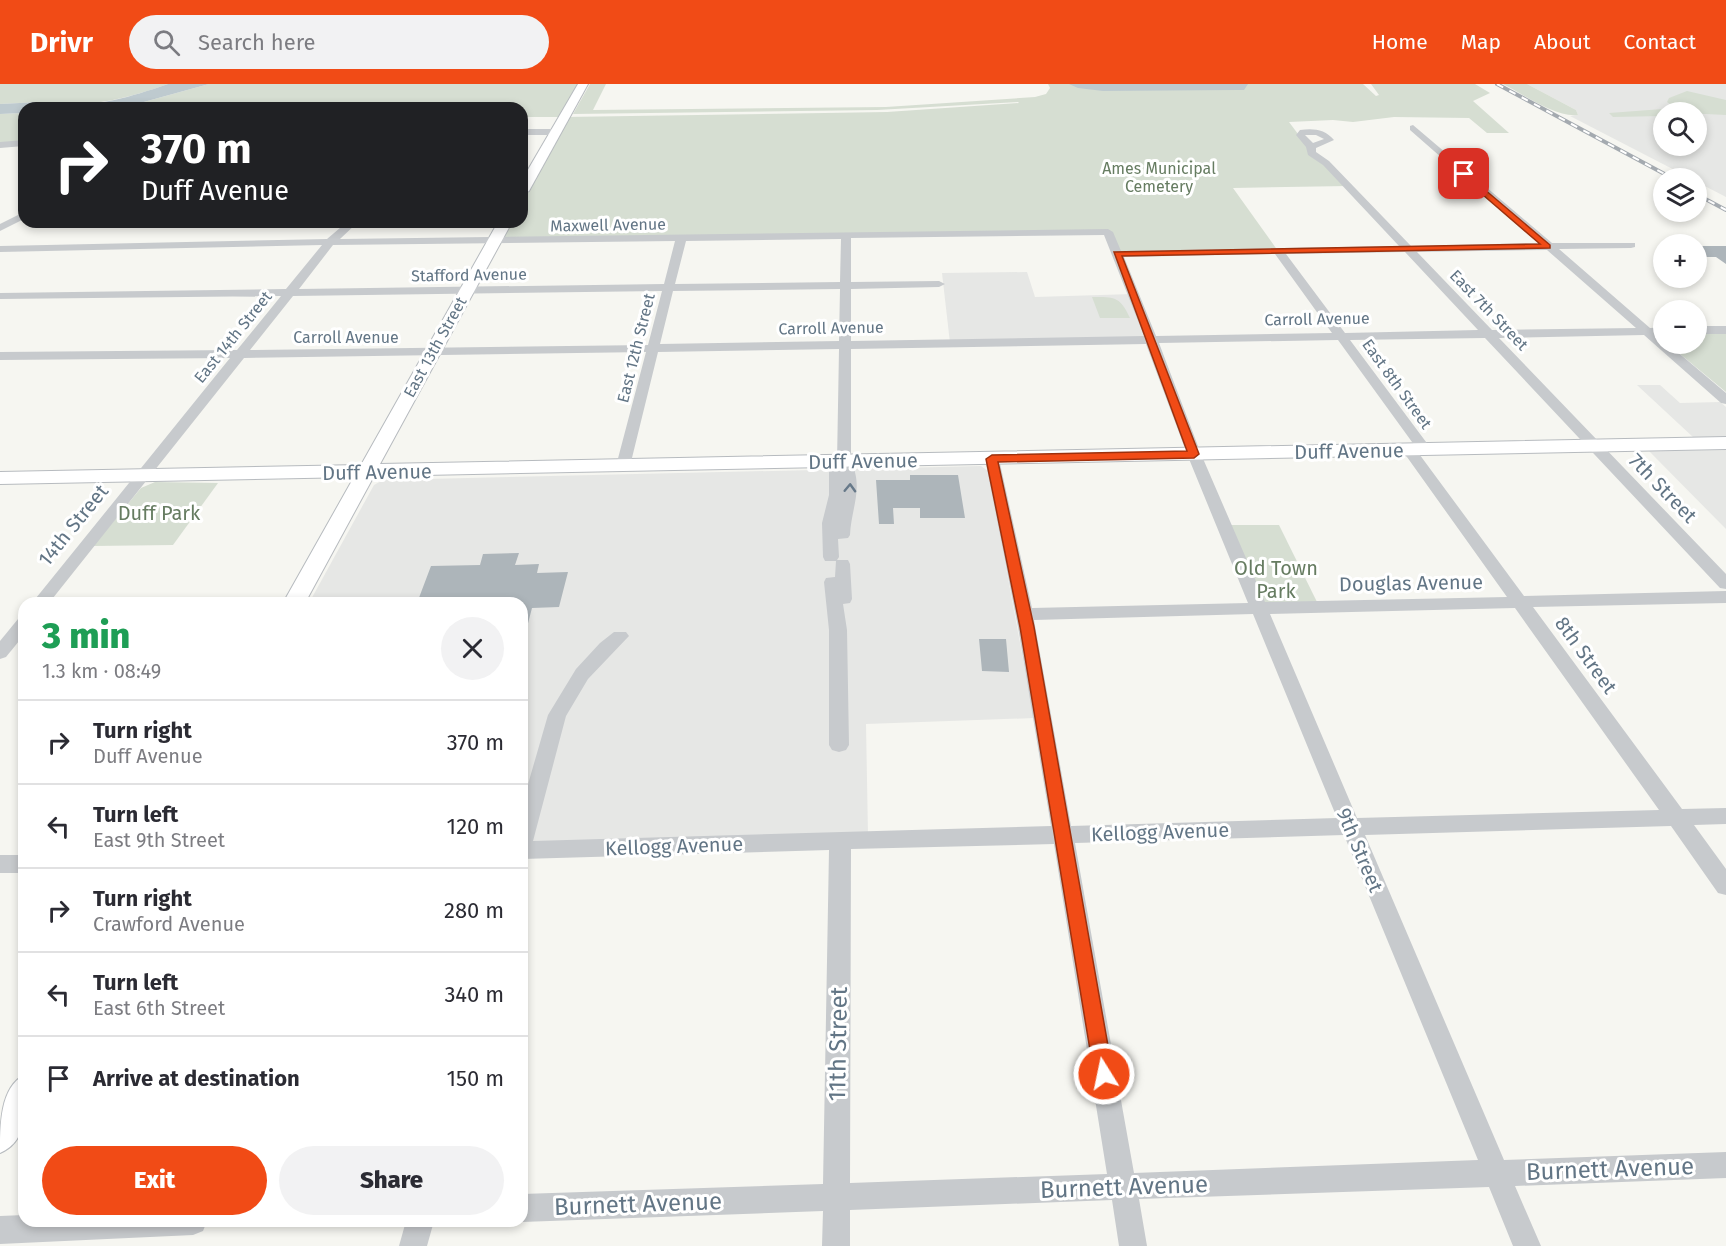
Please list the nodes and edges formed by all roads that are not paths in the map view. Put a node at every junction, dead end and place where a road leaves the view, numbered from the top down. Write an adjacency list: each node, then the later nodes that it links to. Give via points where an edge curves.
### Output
1 (583, 84): 4 (main road)
2 (1413, 128): 19 (street)
3 (528, 132): 4 (street)
4 (555, 132): 8 (main road)
5 (18, 144): 6 (street)
6 (0, 145)
7 (1311, 147): 21 (street, East 7th Street, via 1311,153 1326,163)
8 (528, 180)
9 (0, 213): 10 (street)
10 (5, 225)
11 (346, 228): 16 (street, East 14th Street)
12 (502, 228): 17 (main road, East 13th Street)
13 (1108, 232): 14 (street, Maxwell Avenue); 23 (street, 9th Street)
14 (846, 236): 15 (street, Maxwell Avenue); 25 (street)
15 (681, 238): 17 (street, Maxwell Avenue); 26 (street, East 12th Street)
16 (330, 242): 17 (street, Maxwell Avenue); 20 (street, Maxwell Avenue); 27 (street, East 14th Street)
17 (494, 242): 28 (main road, East 13th Street)
18 (1631, 245): 19 (street)
19 (1547, 247): 21 (street); 32 (street)
20 (0, 249)
21 (1407, 249): 22 (street); 34 (street, East 7th Street)
22 (1278, 251): 23 (street); 35 (street, East 8th Street)
23 (1117, 254): 36 (street, 9th Street)
24 (939, 284): 25 (street, Stafford Avenue)
25 (846, 285): 26 (street, Stafford Avenue); 37 (street)
26 (668, 288): 28 (street, Stafford Avenue); 38 (street, East 12th Street)
27 (290, 292): 28 (street, Stafford Avenue); 29 (street, Stafford Avenue); 40 (street, East 14th Street)
28 (466, 292): 39 (main road, East 13th Street)
29 (0, 296)
30 (1707, 330): 31 (street)
31 (1726, 330)
32 (1645, 332): 33 (street, Carroll Avenue); 34 (street, Carroll Avenue); 42 (street)
33 (1653, 332)
34 (1487, 333): 35 (street, Carroll Avenue); 44 (street, East 7th Street)
35 (1341, 336): 36 (street, Carroll Avenue); 45 (street, East 8th Street)
36 (1151, 339): 37 (street, Carroll Avenue); 46 (street, 9th Street)
37 (845, 344): 38 (street, Carroll Avenue); 48 (street)
38 (653, 348): 39 (street, Carroll Avenue); 49 (street, East 12th Street)
39 (432, 352): 40 (street, Carroll Avenue); 50 (main road, East 13th Street)
40 (240, 354): 41 (street, Carroll Avenue); 51 (street, East 14th Street)
41 (0, 356)
42 (1726, 400)
43 (1726, 443): 44 (main road, Duff Avenue)
44 (1595, 446): 45 (main road, Duff Avenue); 53 (street, 7th Street)
45 (1417, 450): 46 (main road, Duff Avenue); 57 (street, 8th Street)
46 (1194, 454): 47 (main road, Duff Avenue); 58 (street, 9th Street)
47 (992, 459): 48 (main road, Duff Avenue); 59 (street)
48 (844, 462): 49 (main road, Duff Avenue); 63 (street, via 850,472 851,490 835,567)
49 (623, 466): 50 (main road, Duff Avenue)
50 (365, 472): 51 (main road, Duff Avenue); 55 (main road, East 13th Street)
51 (142, 476): 52 (main road, Duff Avenue); 54 (street, 14th Street)
52 (0, 477)
53 (1726, 584)
54 (45, 597)
55 (297, 597)
56 (1726, 597): 57 (street, Douglas Avenue)
57 (1519, 602): 58 (street, Douglas Avenue); 65 (street, 8th Street)
58 (1258, 608): 59 (street, Douglas Avenue); 67 (street, 9th Street)
59 (1024, 614): 68 (street)
60 (15, 632): 62 (street)
61 (620, 636): 66 (street, via 582,674 557,715)
62 (0, 653)
63 (840, 745)
64 (1726, 816): 65 (street, Kellogg Avenue)
65 (1676, 818): 67 (street, Kellogg Avenue); 73 (street, 8th Street)
66 (528, 820)
67 (1350, 826): 68 (street, Kellogg Avenue); 77 (street, 9th Street)
68 (1063, 834): 69 (street, Kellogg Avenue); 78 (street)
69 (840, 841): 70 (street, Kellogg Avenue); 79 (street, 11th Street)
70 (528, 850)
71 (0, 864): 72 (street)
72 (18, 864)
73 (1726, 886)
74 (18, 1103): 75 (main road)
75 (0, 1136)
76 (1726, 1165): 77 (street, Burnett Avenue)
77 (1497, 1174): 78 (street, Burnett Avenue); 87 (street, 9th Street)
78 (1123, 1188): 79 (street, Burnett Avenue); 86 (street)
79 (836, 1197): 80 (street, Burnett Avenue); 85 (street, 11th Street)
80 (528, 1208)
81 (64, 1227): 83 (street)
82 (418, 1227): 84 (street)
83 (0, 1230)
84 (413, 1246)
85 (836, 1246)
86 (1133, 1246)
87 (1527, 1246)

